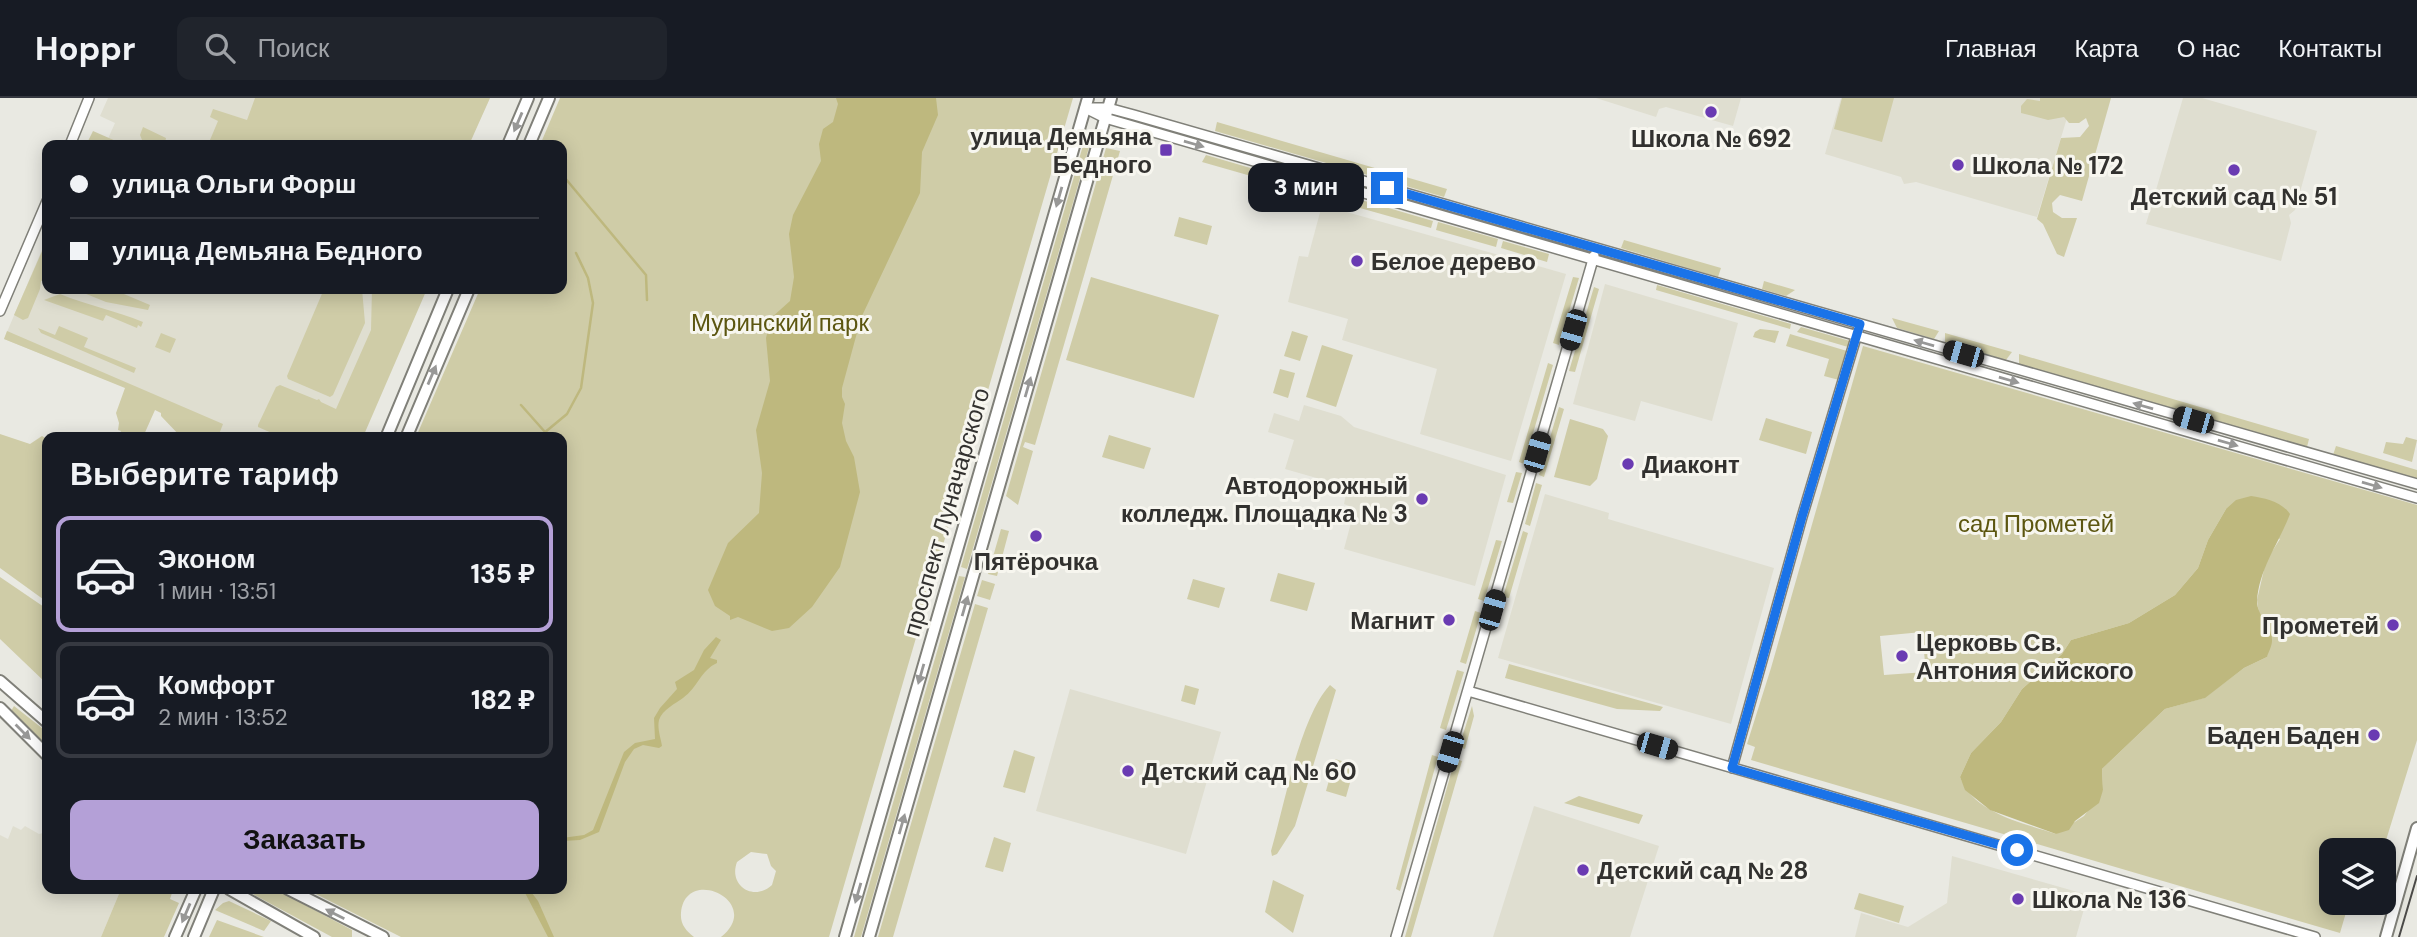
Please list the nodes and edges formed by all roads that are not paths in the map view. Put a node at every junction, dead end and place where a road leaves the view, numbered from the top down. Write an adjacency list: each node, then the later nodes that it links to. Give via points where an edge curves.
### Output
1 (89, 98): 6 (street)
2 (528, 98): 7 (main road, one-way to 7)
3 (549, 98): 8 (main road)
4 (1086, 103): 5 (street); 38 (main road, проспект Луначарского, one-way to 38)
5 (1108, 108): 10 (street); 11 (street, one-way to 11); 39 (main road, проспект Луначарского, one-way to 5)
6 (72, 140)
7 (510, 140)
8 (531, 140)
9 (42, 213): 14 (street)
10 (1597, 248): 11 (street); 15 (street)
11 (1593, 260): 16 (street); 22 (street)
12 (446, 294): 17 (main road)
13 (466, 294): 18 (main road, one-way to 13)
14 (0, 311)
15 (1860, 324): 16 (street); 19 (street, one-way to 15)
16 (1856, 337): 20 (street, one-way to 20); 26 (street)
17 (388, 432)
18 (408, 432)
19 (2417, 484)
20 (2417, 498)
21 (0, 681): 24 (main road)
22 (1468, 691): 26 (street); 40 (street)
23 (0, 708): 25 (main road, one-way to 25)
24 (42, 718)
25 (42, 750)
26 (1732, 768): 41 (street)
27 (2417, 828): 42 (main road)
28 (194, 894): 33 (main road, one-way to 33)
29 (212, 894): 34 (main road)
30 (238, 894): 35 (main road)
31 (298, 894): 32 (main road, one-way to 31)
32 (356, 924): 36 (main road); 37 (main road)
33 (176, 937)
34 (194, 937)
35 (314, 937)
36 (358, 937)
37 (383, 937)
38 (845, 937)
39 (869, 937)
40 (1396, 937)
41 (2315, 937)
42 (2386, 937)

